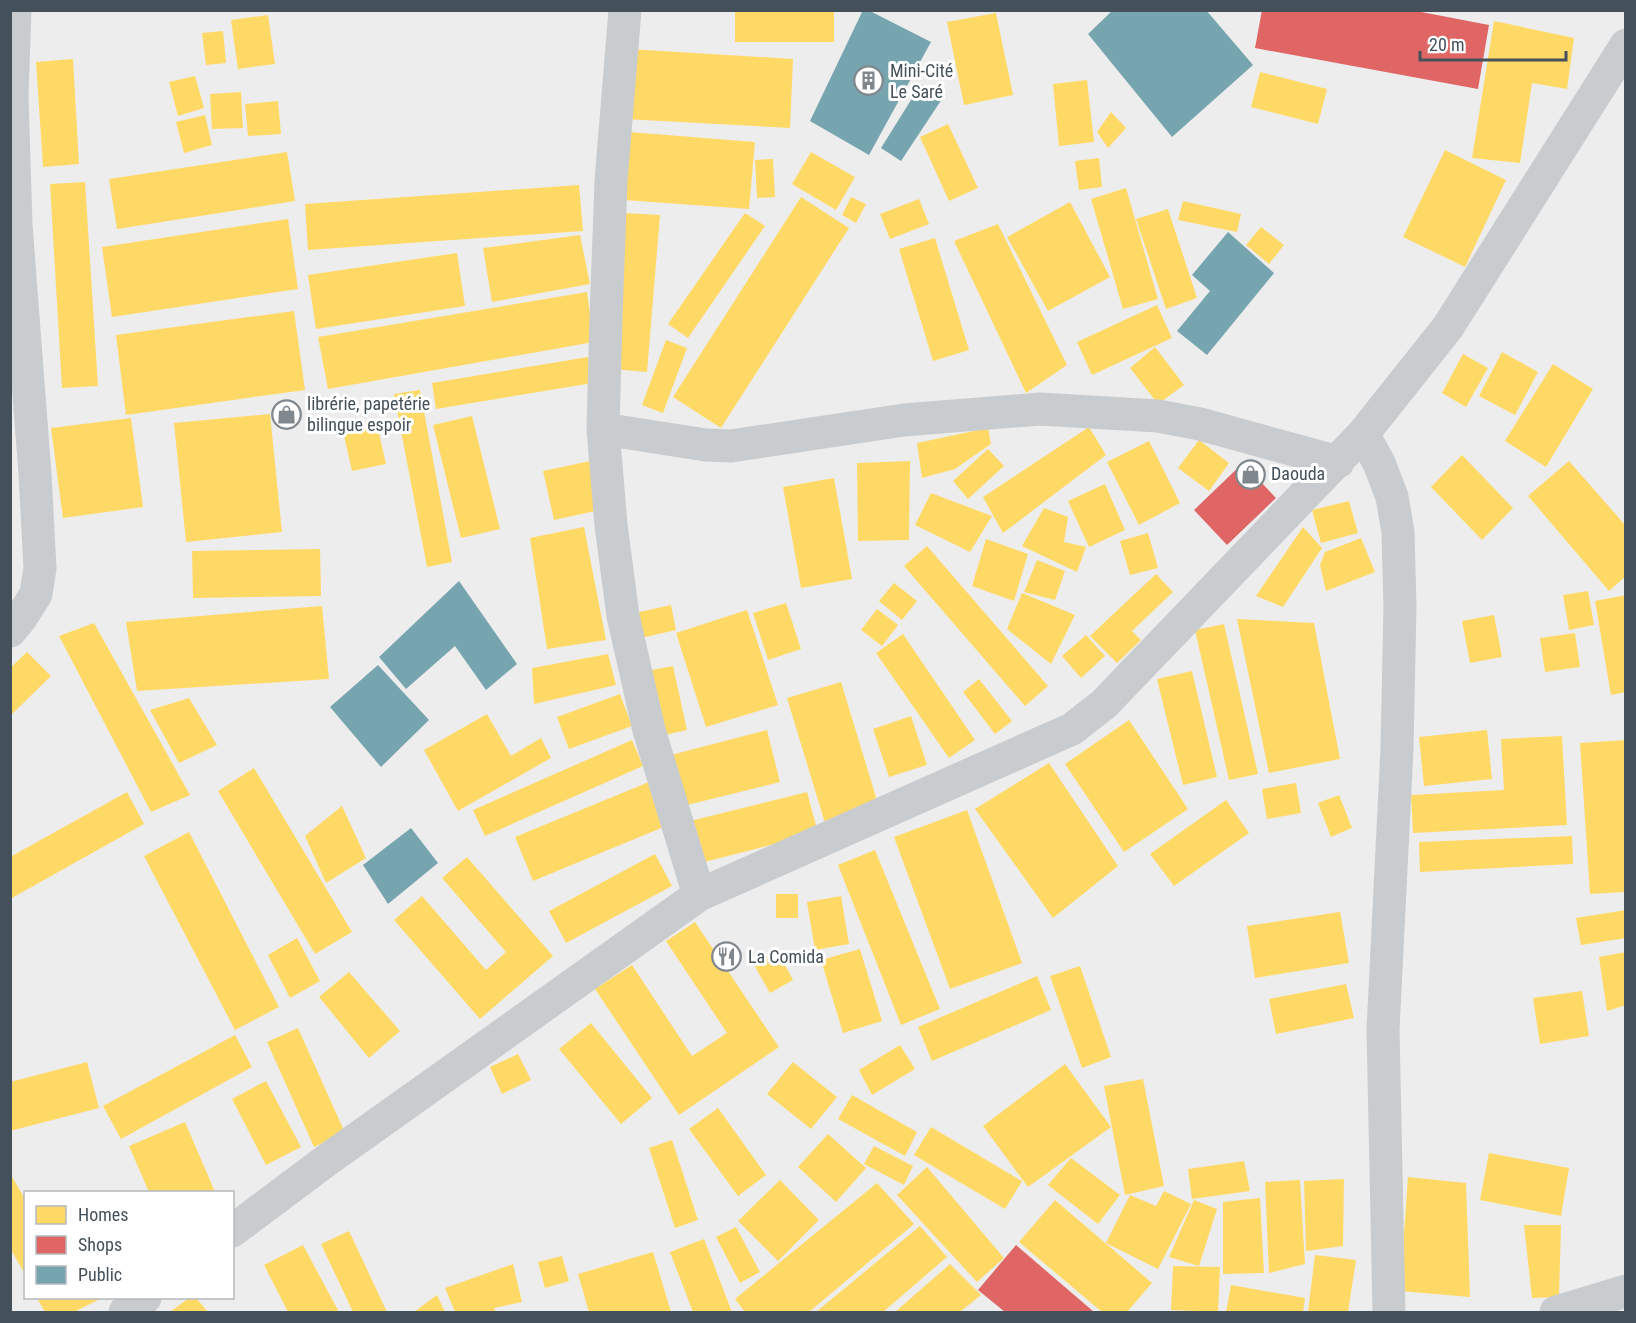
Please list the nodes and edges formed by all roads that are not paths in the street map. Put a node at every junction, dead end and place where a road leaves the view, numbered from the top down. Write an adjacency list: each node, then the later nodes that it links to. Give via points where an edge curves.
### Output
1 (15, 10): 7 (street, via 12,96 16,225 40,568 36,594)
2 (625, 10): 4 (street, via 611,181)
3 (1626, 45): 5 (street, via 1448,327)
4 (603, 429): 6 (street, via 706,446 731,446 904,420 1040,409 1158,416); 8 (street, via 623,616 649,730)
5 (1363, 434): 6 (street); 13 (street, via 1392,497 1400,607 1383,1030)
6 (1338, 462): 8 (street, via 1104,704 1072,729)
7 (10, 631)
8 (699, 896): 9 (street)
9 (234, 1230)
10 (1626, 1291): 14 (street)
11 (144, 1299): 12 (street)
12 (125, 1312)
13 (1389, 1312)
14 (1556, 1312)

